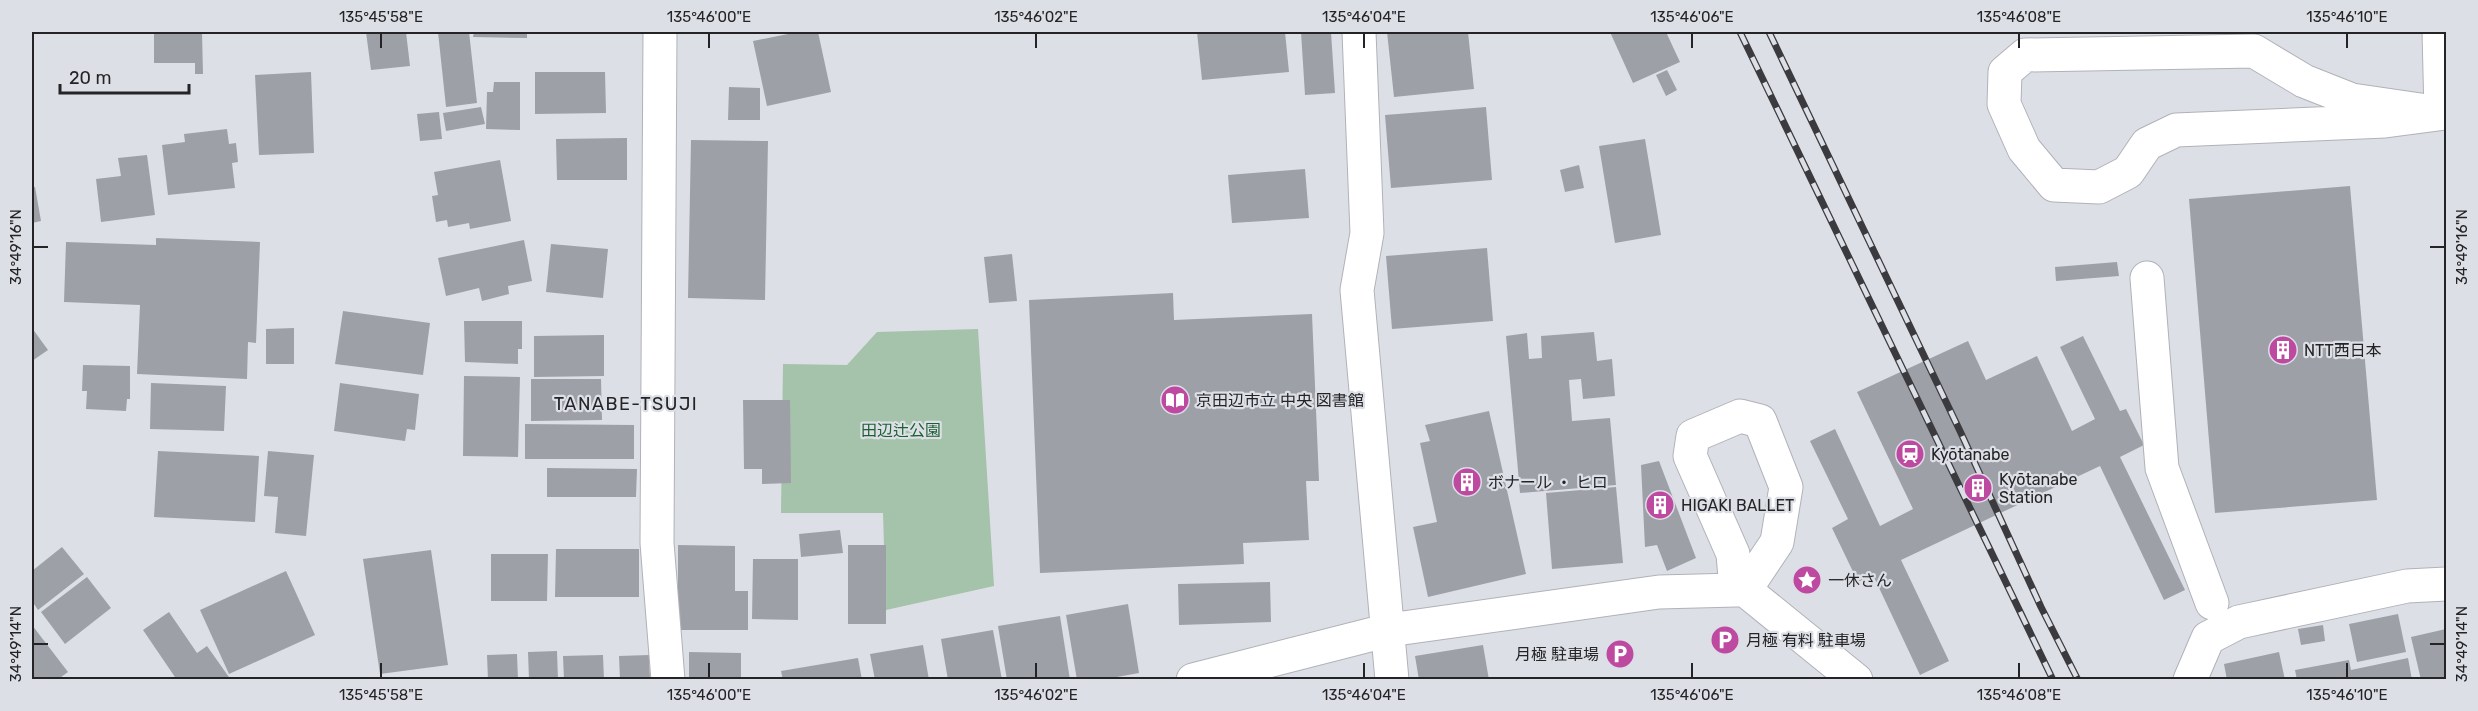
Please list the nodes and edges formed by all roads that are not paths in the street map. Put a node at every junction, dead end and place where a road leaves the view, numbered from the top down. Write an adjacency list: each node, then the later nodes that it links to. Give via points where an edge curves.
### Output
1 (660, 32): 10 (street, via 657,543)
2 (1359, 32): 9 (street, via 1366,233 1357,290)
3 (2439, 32): 4 (street)
4 (2444, 113): 4 (street, via 2385,121 2176,130 2147,144 2128,172 2098,187 2054,185 2024,149 2004,104 2005,72 2025,54 2254,51 2304,81 2352,100)
5 (2147, 278): 8 (street, via 2162,468)
6 (2446, 584): 14 (street, via 2407,586 2240,622 2208,638)
7 (1741, 590): 7 (street, via 1733,554 1690,456 1693,436 1740,416 1760,421 1786,487 1777,542); 9 (street, via 1659,592); 13 (street)
8 (2212, 603)
9 (1389, 630): 11 (street); 12 (street)
10 (668, 680)
11 (1192, 680)
12 (1392, 680)
13 (1856, 680)
14 (2190, 680)

